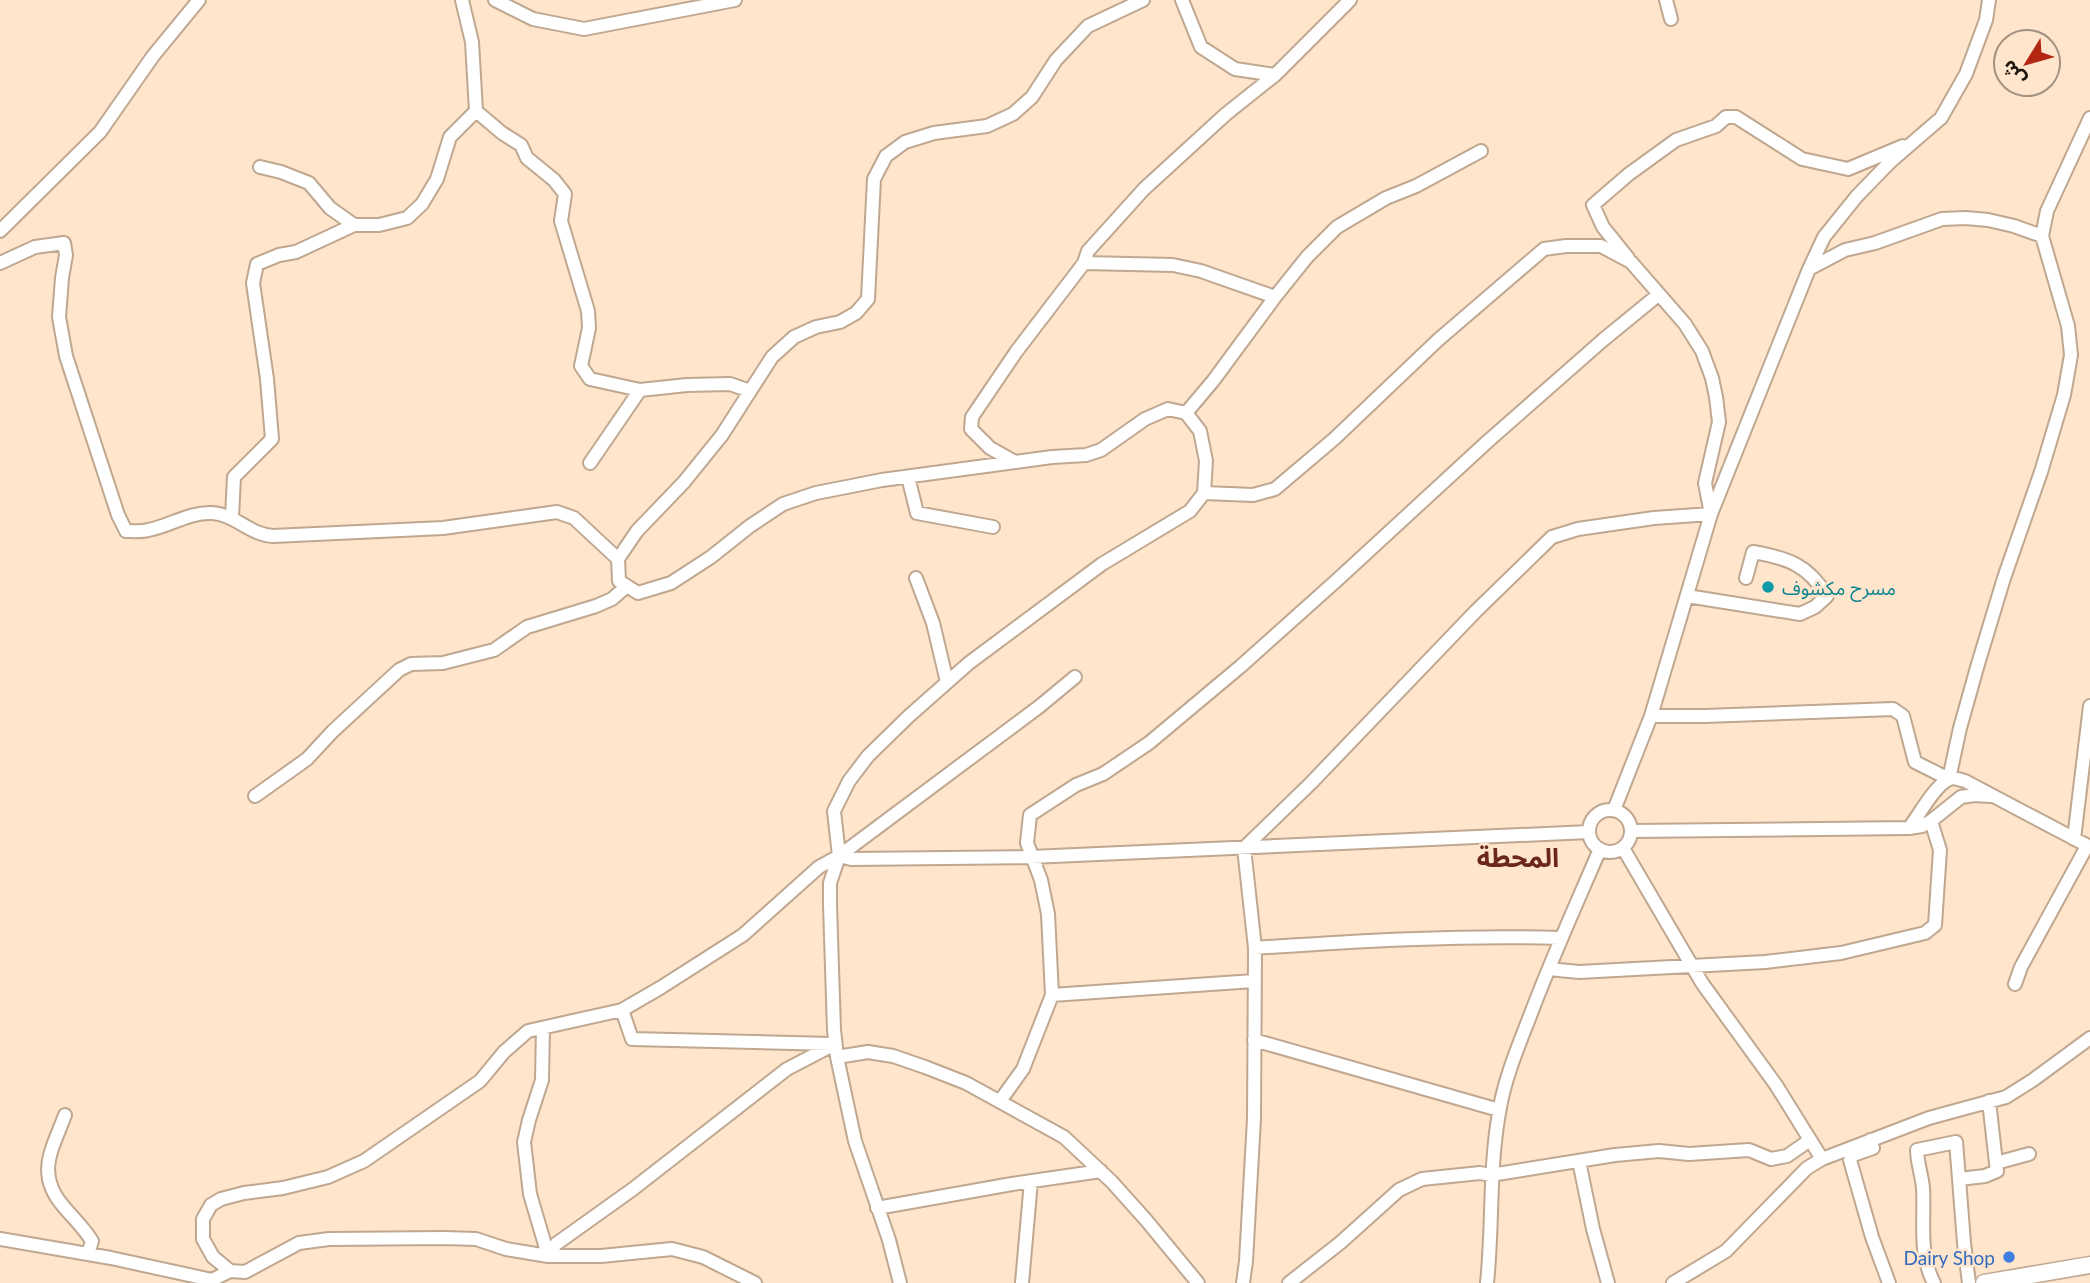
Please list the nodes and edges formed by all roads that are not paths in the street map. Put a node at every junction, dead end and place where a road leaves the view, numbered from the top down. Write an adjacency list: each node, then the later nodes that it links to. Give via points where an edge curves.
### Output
1 (199, 0): 18 (street, via 100,132)
2 (461, 0): 12 (street, via 472,42)
3 (495, 0): 4 (street, via 533,19 584,29)
4 (735, 0)
5 (1143, 0): 27 (street, via 1088,26 1013,114 987,126 905,142 886,156 874,179 868,299 840,322 794,337 772,357)
6 (1182, 0): 11 (street, via 1200,47 1234,69)
7 (1350, 0): 11 (street)
8 (1666, 0): 10 (street)
9 (1989, 0): 14 (street, via 1966,74 1941,118)
10 (1671, 19)
11 (1275, 75): 22 (street, via 1144,189 1088,251)
12 (476, 111): 17 (street, via 450,137 437,179 422,204 407,218); 26 (street, via 521,145 527,158 565,194 561,221 588,311 581,366 590,379)
13 (2090, 118): 19 (street, via 2047,211)
14 (1910, 144): 20 (street, via 1848,169 1802,159 1736,117 1726,117 1716,126 1676,140 1594,205 1603,227); 23 (street, via 1840,217 1824,237)
15 (1480, 150): 25 (street, via 1337,227)
16 (260, 167): 17 (street, via 309,183 330,208)
17 (354, 225): 34 (street, via 257,264 253,283 272,439 234,477)
18 (0, 231)
19 (2042, 236): 23 (street, via 1988,220 1942,219 1845,250); 45 (street, via 2068,326 2071,355 2041,472 1959,728)
20 (1631, 262): 24 (street); 32 (street, via 1601,246 1544,249 1275,489 1253,495)
21 (0, 263): 34 (street, via 35,247 64,243 59,317 66,356 126,531 148,530 200,514)
22 (1084, 263): 25 (street, via 1173,265); 29 (street, via 972,417 971,429)
23 (1810, 268): 33 (street)
24 (1658, 295): 33 (street, via 1685,324 1712,378 1719,422 1705,483); 59 (street, via 1159,734 1103,774 1076,785 1030,815 1027,843)
25 (1275, 297): 28 (street)
26 (640, 390): 27 (street, via 730,384); 30 (street)
27 (750, 391): 36 (street, via 714,444)
28 (1186, 413): 29 (street, via 1168,409 1086,455); 32 (street, via 1200,431 1206,461)
29 (1015, 462): 31 (street)
30 (590, 463)
31 (908, 477): 35 (street, via 916,513); 39 (street, via 817,493 783,504 671,583 638,593)
32 (1204, 493): 42 (street, via 1189,511 1102,564)
33 (1711, 514): 40 (street); 55 (street, via 1578,528 1552,537)
34 (232, 517): 36 (street, via 257,533 273,536 443,528 556,512 574,518)
35 (993, 527)
36 (618, 559): 39 (street, via 619,581)
37 (916, 578): 42 (street)
38 (1746, 578): 40 (street, via 1753,552 1781,557 1806,570 1827,596 1800,614)
39 (627, 586): 46 (street, via 596,606 527,627 494,650 399,670 307,759)
40 (1687, 596): 44 (street)
41 (1075, 677): 58 (street)
42 (947, 682): 58 (street, via 868,756 849,781 834,811)
43 (2090, 706): 53 (street)
44 (1651, 716): 45 (street, via 1893,709 1903,716 1915,762); 48 (street)
45 (1949, 779): 47 (street, via 1965,781); 50 (street)
46 (255, 796)
47 (1991, 796): 49 (street, via 1961,797); 53 (street)
48 (1614, 810): 51 (street, via 1627,817); 52 (street, via 1593,818)
49 (1931, 821): 50 (street); 62 (street, via 1940,850 1935,925 1925,933 1841,953)
50 (1909, 828): 51 (street)
51 (1631, 831): 56 (street)
52 (1589, 832): 55 (street); 57 (street)
53 (2074, 839): 54 (street)
54 (2089, 847): 65 (street)
55 (1244, 848): 59 (street); 61 (street)
56 (1623, 848): 57 (street); 62 (street)
57 (1600, 849): 60 (street)
58 (839, 856): 59 (street); 67 (street, via 819,867 743,935); 71 (street, via 830,883)
59 (1031, 858): 66 (street, via 1048,914)
60 (1561, 938): 61 (street, via 1399,938); 63 (street)
61 (1255, 948): 64 (street)
62 (1693, 966): 63 (street, via 1579,972); 76 (street)
63 (1549, 969): 74 (street)
64 (1254, 981): 66 (street); 70 (street)
65 (2015, 984)
66 (1052, 995): 72 (street, via 1023,1069)
67 (622, 1010): 68 (street); 71 (street, via 632,1039)
68 (543, 1028): 89 (street, via 542,1080 524,1142 530,1194); 91 (street, via 528,1031 480,1081 364,1161 328,1177 244,1193 211,1205 202,1219 203,1239 213,1257)
69 (2090, 1038): 73 (street, via 2006,1097)
70 (1254, 1041): 74 (street); 96 (street, via 1254,1119)
71 (836, 1050): 72 (street, via 893,1056); 86 (street, via 855,1141); 89 (street, via 787,1069 556,1244)
72 (1000, 1101): 82 (street, via 1063,1137)
73 (1989, 1101): 77 (street); 81 (street)
74 (1499, 1110): 83 (street)
75 (65, 1115): 88 (street, via 47,1164 48,1175 63,1206 92,1241)
76 (1810, 1140): 79 (street); 80 (street, via 1787,1156 1771,1160 1749,1150 1659,1151)
77 (1870, 1140): 79 (street); 101 (street, via 1873,1148 1850,1160)
78 (2029, 1154): 81 (street)
79 (1822, 1159): 100 (street, via 1807,1168 1726,1251)
80 (1579, 1161): 83 (street); 99 (street)
81 (1996, 1163): 84 (street, via 1997,1171)
82 (1101, 1171): 85 (street); 95 (street)
83 (1491, 1175): 97 (street, via 1422,1179 1399,1190); 98 (street)
84 (1959, 1180): 102 (street, via 1956,1142 1917,1150 1923,1191 1922,1242); 103 (street)
85 (1031, 1181): 86 (street); 94 (street)
86 (877, 1208): 93 (street)
87 (0, 1239): 88 (street)
88 (88, 1254): 91 (street, via 212,1280)
89 (548, 1255): 91 (street, via 476,1239 329,1239 299,1243 245,1272); 92 (street, via 601,1256 672,1249 703,1256)
90 (2090, 1265): 104 (main road)
91 (230, 1271)
92 (755, 1283)
93 (900, 1283)
94 (1022, 1283)
95 (1198, 1283)
96 (1243, 1283)
97 (1289, 1283)
98 (1487, 1283)
99 (1608, 1283)
100 (1673, 1283)
101 (1889, 1283)
102 (1934, 1283)
103 (1969, 1283)
104 (1984, 1283)

